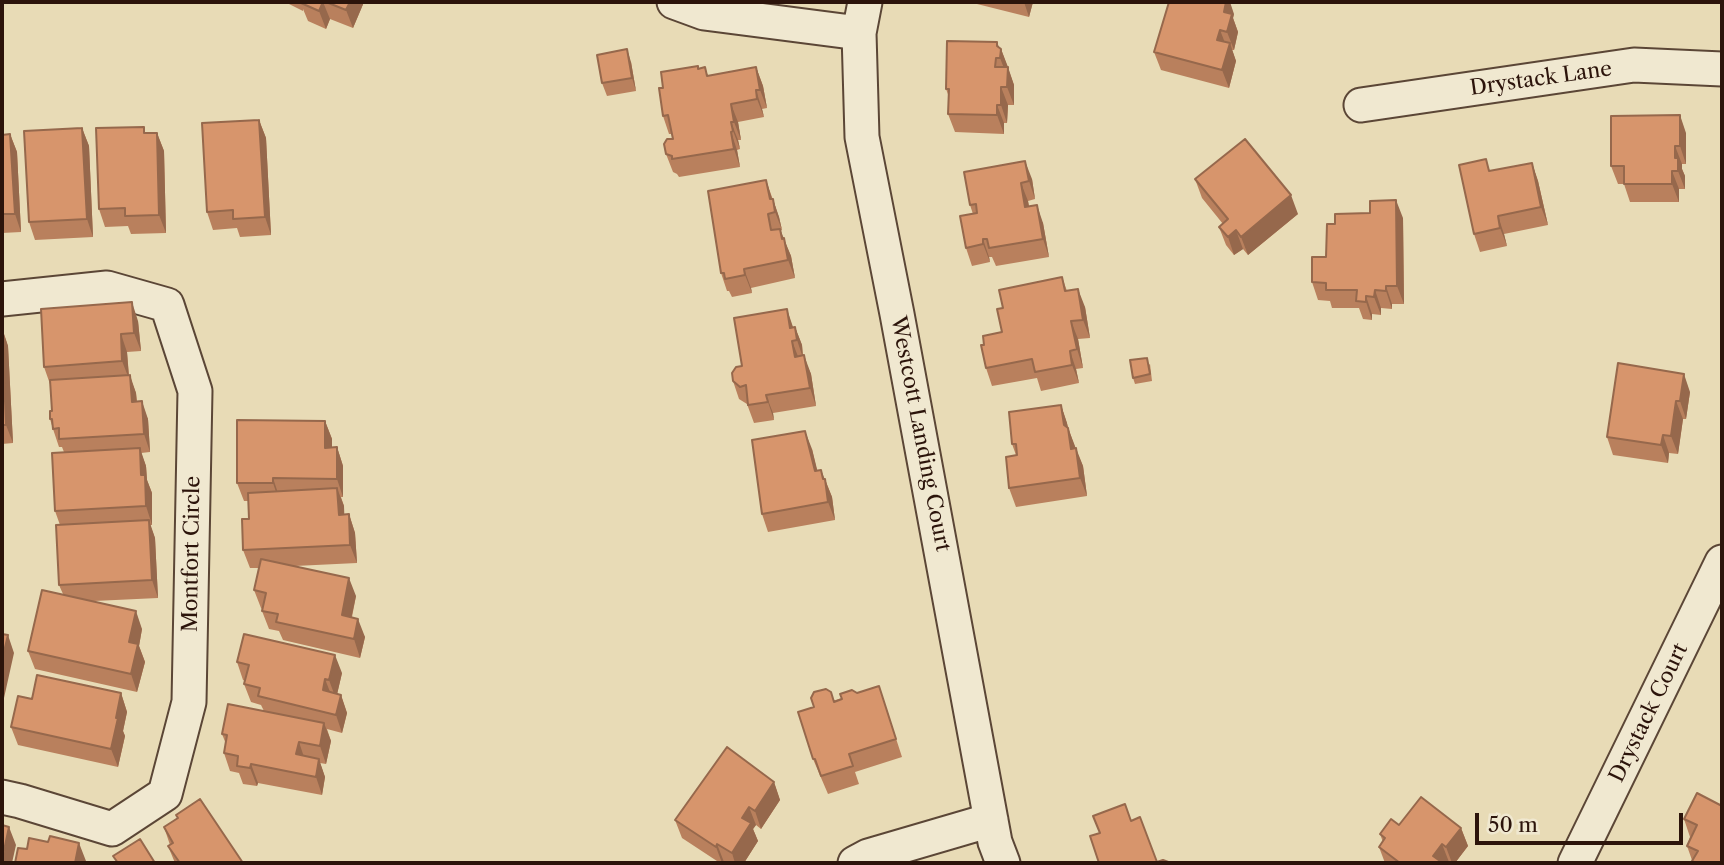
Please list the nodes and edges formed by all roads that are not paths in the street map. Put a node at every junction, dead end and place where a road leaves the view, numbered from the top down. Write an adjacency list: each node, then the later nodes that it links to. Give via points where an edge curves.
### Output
1 (674, 2): 2 (street, via 704,13)
2 (862, 18): 8 (street, Westcott Landing Court, via 862,137)
3 (1722, 69): 4 (street, Drystack Lane, via 1634,65)
4 (1361, 105)
5 (2, 299): 7 (street, Montfort Circle, via 107,288 167,305 195,391 189,702 165,794 112,829)
6 (1722, 562): 11 (street, Drystack Court)
7 (2, 797)
8 (991, 820): 9 (street); 10 (street, Westcott Landing Court)
9 (855, 863)
10 (1003, 863)
11 (1575, 863)

